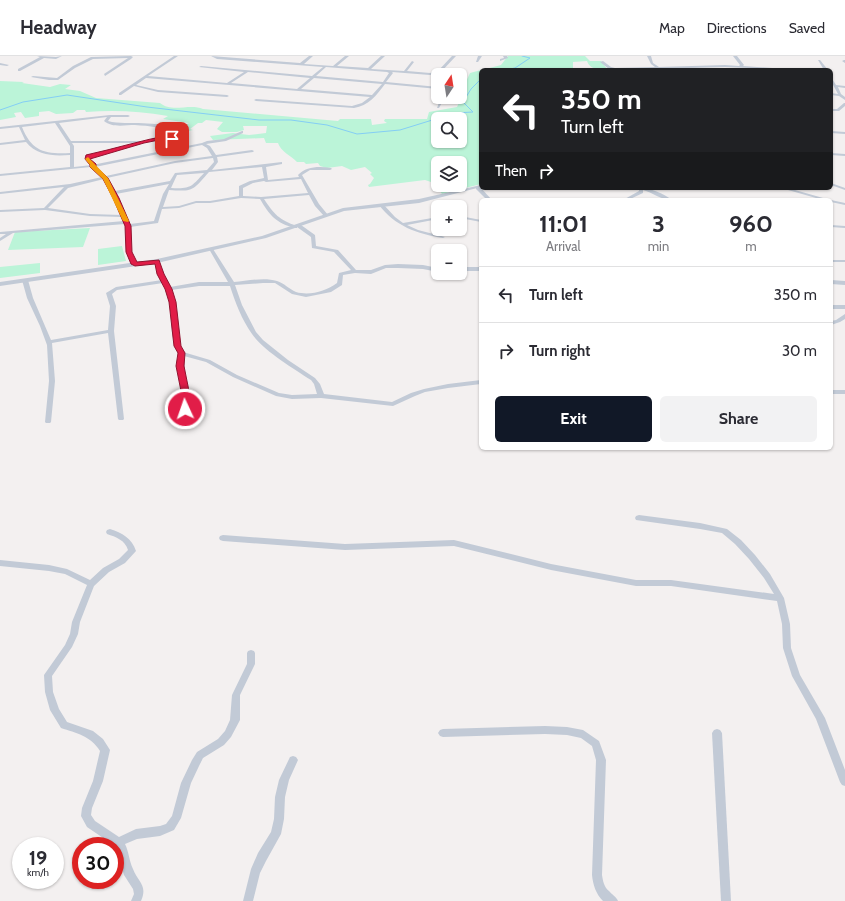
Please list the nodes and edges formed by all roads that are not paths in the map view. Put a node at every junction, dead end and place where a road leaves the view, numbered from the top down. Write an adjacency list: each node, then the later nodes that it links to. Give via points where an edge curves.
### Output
1 (41, 56): 2 (street); 42 (street)
2 (60, 56)
3 (86, 56): 15 (street)
4 (176, 56): 50 (street)
5 (213, 56): 18 (street)
6 (244, 56): 18 (street)
7 (311, 56): 27 (street)
8 (347, 56): 33 (street)
9 (383, 56): 41 (street)
10 (454, 56): 46 (street, via 439,72)
11 (480, 56): 20 (street)
12 (505, 56): 19 (street, via 506,58)
13 (649, 56): 37 (street, via 652,63)
14 (735, 56): 35 (street, via 742,65)
15 (97, 57): 16 (street); 49 (street, via 78,65 58,79)
16 (132, 57): 47 (street)
17 (274, 59): 22 (street)
18 (240, 60): 22 (street)
19 (501, 60)
20 (477, 61)
21 (819, 61): 40 (street)
22 (270, 62): 25 (street)
23 (412, 62): 46 (street)
24 (602, 62): 36 (street)
25 (286, 63): 27 (street); 31 (street)
26 (0, 64): 28 (street)
27 (301, 64): 32 (street)
28 (7, 65)
29 (711, 66): 34 (street); 35 (street)
30 (202, 67): 45 (street)
31 (280, 67)
32 (325, 67): 33 (street); 51 (street)
33 (334, 67): 41 (street)
34 (701, 67): 38 (street)
35 (740, 67): 39 (street)
36 (607, 68)
37 (659, 68)
38 (680, 68)
39 (759, 68)
40 (824, 68)
41 (369, 69): 44 (street)
42 (19, 70)
43 (275, 70): 48 (street)
44 (388, 71): 46 (street); 53 (street, via 391,74)
45 (246, 72): 48 (street); 54 (street)
46 (405, 72)
47 (105, 74)
48 (270, 74): 51 (street)
49 (33, 77)
50 (146, 77): 54 (street); 55 (street)
51 (313, 77): 53 (street); 59 (street)
52 (833, 81): 56 (street)
53 (383, 83): 57 (street); 64 (street)
54 (229, 84): 59 (street)
55 (133, 85): 60 (street); 63 (street, via 158,91)
56 (836, 86): 58 (street); 62 (street)
57 (431, 87)
58 (845, 87)
59 (299, 90): 64 (street)
60 (120, 94)
61 (833, 94): 62 (street)
62 (840, 95): 65 (street)
63 (227, 96)
64 (372, 96): 66 (street, via 362,105 353,107)
65 (845, 99)
66 (256, 100)
67 (440, 104): 69 (street)
68 (845, 104): 70 (street, via 838,110)
69 (438, 107)
70 (833, 110)
71 (110, 116): 72 (street); 73 (street); 81 (street, via 106,121 109,124 159,127 180,133 172,138)
72 (128, 116)
73 (57, 123): 74 (street); 80 (street)
74 (20, 126): 75 (street); 79 (street)
75 (0, 128)
76 (242, 132): 83 (street, via 225,140)
77 (833, 132): 78 (street)
78 (845, 133)
79 (27, 141): 82 (street); 86 (street, via 33,149 46,154)
80 (69, 142): 81 (street); 86 (street)
81 (143, 142): 89 (street)
82 (0, 144)
83 (203, 144): 90 (street); 93 (street)
84 (89, 151): 89 (street)
85 (252, 151): 90 (street)
86 (72, 154): 95 (street)
87 (833, 154): 88 (street)
88 (845, 155)
89 (88, 156): 93 (street)
90 (215, 156): 92 (street); 97 (street, via 216,162)
91 (281, 163): 94 (street)
92 (165, 164): 98 (street); 100 (street)
93 (93, 166): 95 (street); 100 (street)
94 (264, 166): 97 (street); 102 (street)
95 (72, 168): 99 (street)
96 (330, 169): 101 (street, via 304,172 301,173)
97 (207, 172): 98 (street); 107 (street, via 193,188)
98 (176, 174): 103 (street)
99 (0, 175)
100 (105, 178): 104 (street); 114 (street)
101 (302, 178): 102 (street, via 268,182); 115 (street)
102 (266, 179): 116 (street, via 241,187)
103 (170, 182): 107 (street); 114 (street)
104 (72, 185): 113 (street); 126 (street, via 66,187)
105 (833, 185): 108 (street)
106 (479, 187): 124 (street, via 419,201)
107 (168, 189): 125 (street)
108 (845, 189)
109 (482, 190): 118 (street)
110 (641, 190): 119 (street, via 639,194)
111 (648, 190): 120 (street)
112 (790, 190): 121 (street)
113 (0, 193)
114 (113, 193): 129 (street)
115 (310, 194): 117 (street); 128 (street)
116 (241, 197): 117 (street); 125 (street)
117 (261, 198): 135 (street, via 278,221)
118 (488, 198)
119 (630, 198)
120 (666, 198)
121 (820, 198)
122 (833, 201): 123 (street)
123 (845, 204)
124 (381, 205): 128 (street); 134 (street, via 386,212)
125 (162, 208): 133 (street, via 156,222)
126 (45, 209): 127 (street); 129 (street, via 76,214)
127 (0, 211)
128 (326, 215): 135 (street)
129 (124, 216): 133 (street)
130 (467, 218): 132 (street)
131 (431, 219): 134 (street)
132 (479, 221)
133 (127, 224): 138 (street); 146 (street, via 129,252)
134 (403, 224): 140 (street, via 422,234)
135 (296, 226): 142 (street, via 264,237); 150 (street, via 313,236 314,247 336,251)
136 (833, 226): 137 (street)
137 (845, 227)
138 (14, 230): 139 (street); 141 (street)
139 (0, 233)
140 (443, 237)
141 (0, 240)
142 (211, 249): 143 (street); 156 (street)
143 (157, 261): 146 (street); 152 (street)
144 (833, 261): 145 (street)
145 (845, 261)
146 (135, 264): 151 (street)
147 (479, 268): 149 (street)
148 (431, 269): 150 (street, via 398,266 371,272)
149 (467, 269)
150 (355, 271): 156 (street, via 341,274 340,284 336,288 313,294 294,293 276,282)
151 (26, 280): 155 (street); 162 (street, via 30,298)
152 (164, 281): 157 (street); 161 (street, via 111,291)
153 (833, 282): 154 (street)
154 (845, 283)
155 (0, 284)
156 (232, 284): 157 (street, via 199,284); 167 (street, via 239,305 254,333 286,361 313,379 318,384)
157 (169, 289): 163 (street)
158 (843, 307): 159 (street)
159 (845, 314): 160 (street)
160 (833, 322)
161 (111, 331): 162 (street); 169 (street)
162 (49, 342): 170 (street, via 52,381)
163 (181, 353): 167 (street, via 208,361 278,395); 168 (street)
164 (479, 382): 167 (street, via 425,391 393,404)
165 (833, 392): 166 (street)
166 (845, 392)
167 (321, 396)
168 (185, 409)
169 (121, 419)
170 (48, 422)
171 (639, 518): 176 (street, via 724,531 752,557)
172 (110, 532): 175 (street, via 124,538 131,545 132,551)
173 (223, 538): 176 (street, via 345,547 454,543 636,583 671,583)
174 (0, 563): 175 (street, via 67,572)
175 (91, 584): 182 (street, via 68,647 48,675 49,692 64,725 90,734 105,750 86,816 91,824)
176 (780, 598): 181 (street, via 786,624 787,648 796,676 820,718)
177 (251, 654): 183 (street, via 251,664 236,694 235,720 228,734 200,755 195,763 176,818 170,827 136,834)
178 (443, 733): 187 (street, via 567,731 583,734 596,744 601,760 597,875 599,888)
179 (717, 733): 188 (street)
180 (293, 760): 186 (street, via 280,797 276,834 255,873)
181 (845, 782)
182 (110, 837)
183 (124, 839)
184 (124, 855): 185 (street, via 128,870 138,887)
185 (136, 901)
186 (248, 901)
187 (612, 901)
188 (726, 901)

